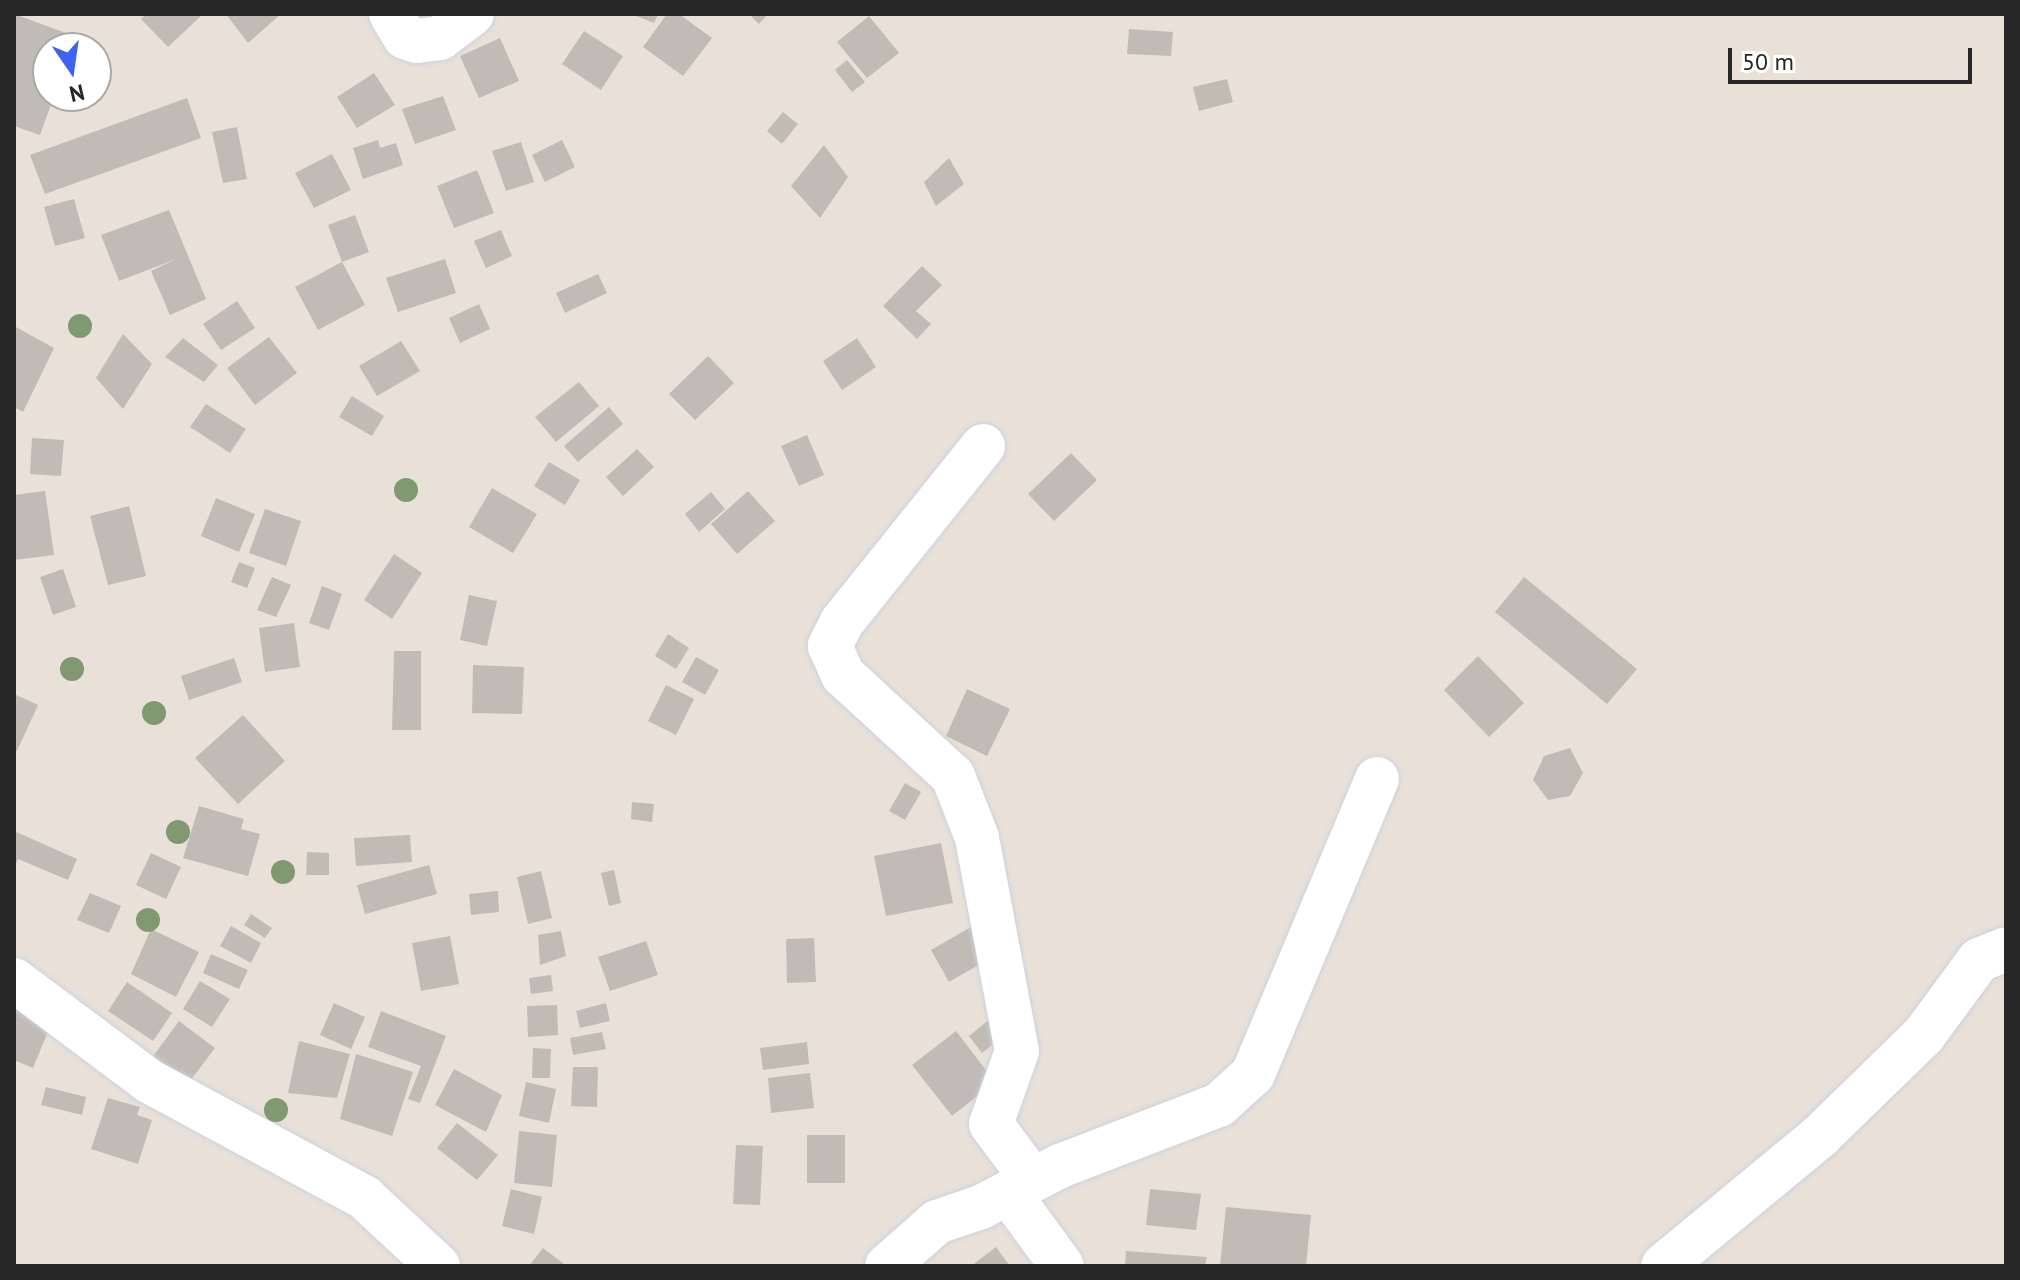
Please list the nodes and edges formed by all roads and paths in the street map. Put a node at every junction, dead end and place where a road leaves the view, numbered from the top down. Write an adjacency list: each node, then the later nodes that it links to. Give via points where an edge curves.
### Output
1 (391, 14): 2 (street, via 405,37 417,41 440,38)
2 (472, 14)
3 (983, 446): 7 (street, via 842,622 830,646 843,675 953,776 968,813 995,920 1017,1051 991,1124)
4 (1377, 779): 7 (street, via 1253,1074 1219,1105)
5 (2006, 949): 11 (street, via 1979,960 1923,1036 1820,1136)
6 (14, 980): 8 (street, via 149,1081 365,1198)
7 (1023, 1184): 9 (street, via 937,1222); 10 (street, via 1021,1210)
8 (438, 1266)
9 (887, 1266)
10 (1062, 1266)
11 (1663, 1266)

